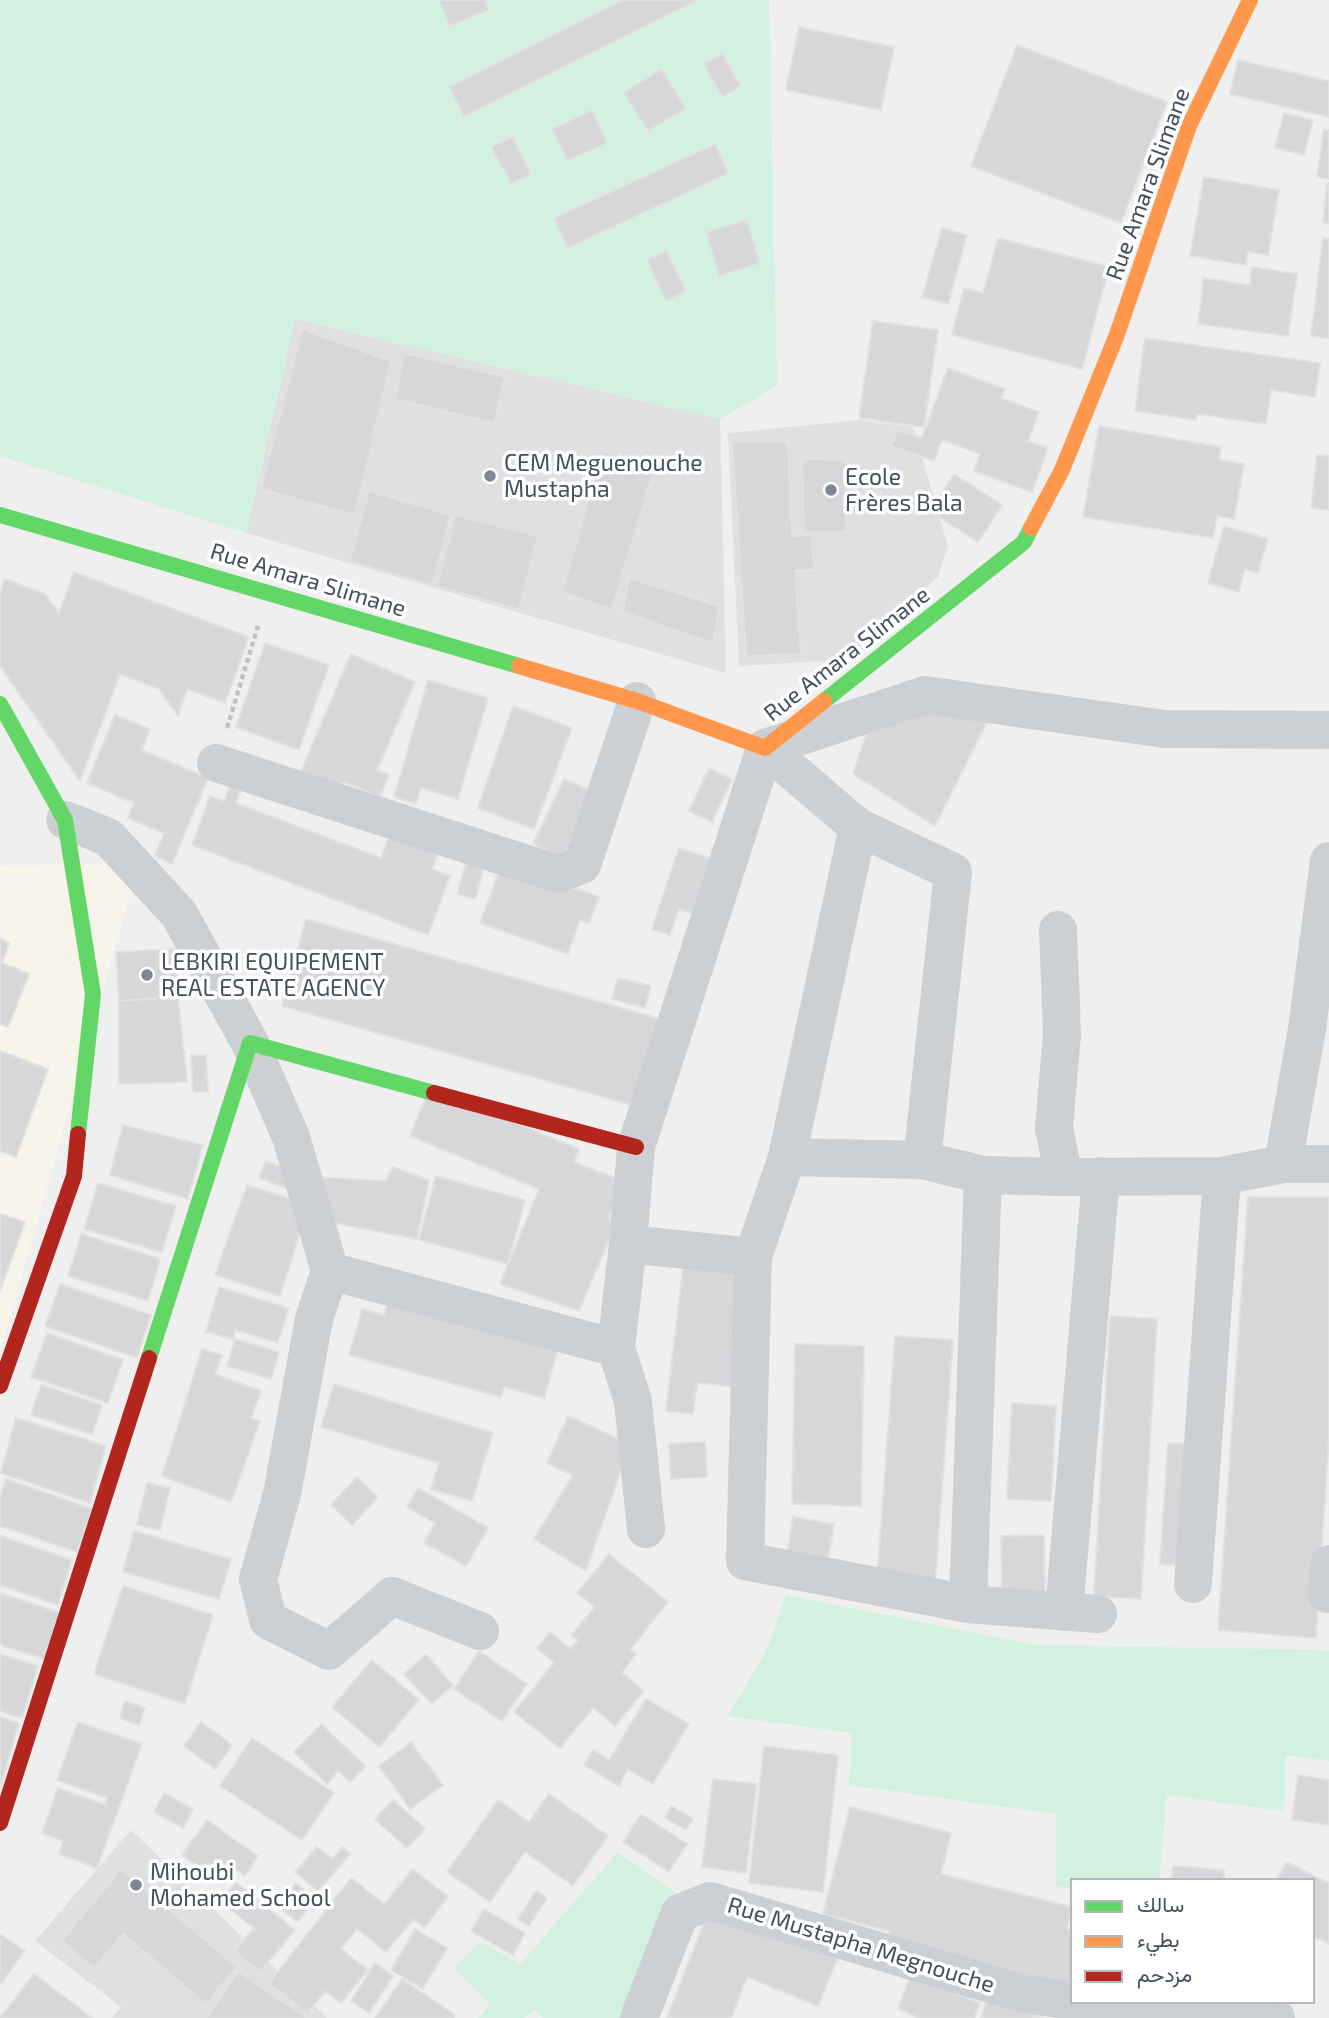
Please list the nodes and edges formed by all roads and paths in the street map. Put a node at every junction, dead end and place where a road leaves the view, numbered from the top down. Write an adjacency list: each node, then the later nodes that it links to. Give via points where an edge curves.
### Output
1 (1250, 0): 7 (street, Rue Amara Slimane, via 1189,126 1116,337 1062,470 1024,542)
2 (0, 516): 3 (street, Rue Amara Slimane)
3 (268, 592): 4 (street, Rue Amara Slimane); 8 (path)
4 (637, 701): 7 (street, Rue Amara Slimane); 8 (street, via 582,866 558,874)
5 (0, 704): 9 (street)
6 (1329, 730): 7 (street, via 1165,729 925,695)
7 (765, 748): 10 (street); 14 (street)
8 (216, 764)
9 (65, 820): 13 (street, via 108,837 179,914); 26 (street, via 93,993 74,1176)
10 (858, 827): 15 (street); 16 (street, via 953,872)
11 (1329, 862): 17 (street)
12 (1058, 930): 20 (street, via 1062,1034 1054,1128)
13 (250, 1043): 14 (street); 24 (street, via 291,1137); 31 (street)
14 (636, 1147): 22 (street)
15 (787, 1157): 16 (street); 23 (street)
16 (922, 1160): 19 (street)
17 (1283, 1164): 18 (street); 21 (street)
18 (1329, 1164)
19 (983, 1175): 20 (street); 29 (street)
20 (1082, 1176): 21 (street); 29 (street, via 1081,1613)
21 (1222, 1176): 28 (street)
22 (628, 1244): 23 (street); 25 (street)
23 (753, 1257): 29 (street, via 746,1561)
24 (330, 1270): 25 (street); 30 (street, via 314,1319 282,1494 258,1579 268,1620 329,1651 392,1595)
25 (615, 1348): 27 (street, via 633,1401)
26 (0, 1386)
27 (646, 1529)
28 (1193, 1584)
29 (968, 1604)
30 (480, 1632)
31 (0, 1824)
32 (1070, 2001): 34 (street, Rue Mustapha Megnouche, via 1024,1994 710,1901 680,1913)
33 (1100, 2004): 35 (street)
34 (639, 2018)
35 (1276, 2018)

